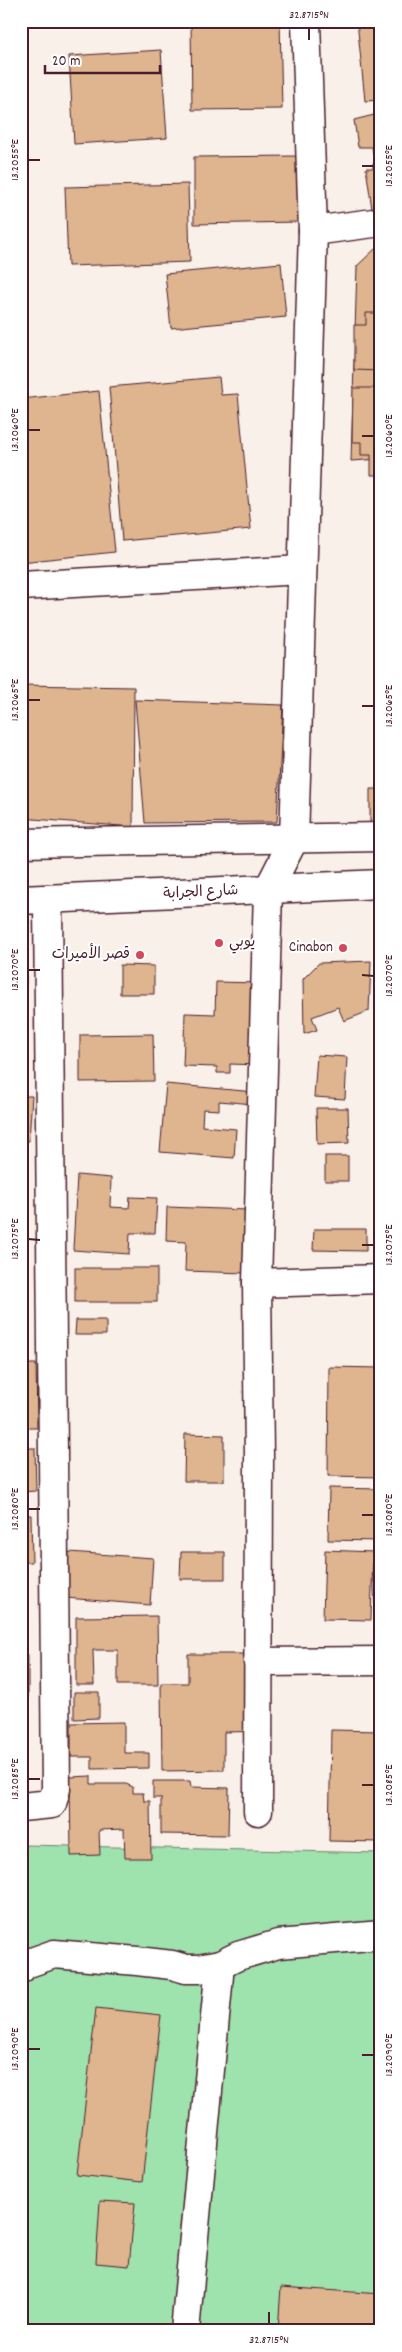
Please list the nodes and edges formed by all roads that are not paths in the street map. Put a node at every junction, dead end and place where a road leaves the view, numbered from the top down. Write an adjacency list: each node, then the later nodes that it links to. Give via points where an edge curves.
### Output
1 (306, 21): 3 (street)
2 (381, 222): 3 (street)
3 (313, 231): 4 (street)
4 (302, 570): 5 (street); 7 (street)
5 (21, 586)
6 (381, 837): 7 (street)
7 (294, 839): 8 (street); 10 (street)
8 (21, 843)
9 (381, 884): 10 (street, شارع الجرابة)
10 (268, 890): 12 (street, شارع الجرابة); 14 (street)
11 (21, 900): 12 (street, شارع الجرابة)
12 (48, 900): 17 (street, via 56,1789 52,1804)
13 (381, 1279): 14 (street)
14 (256, 1283): 16 (street)
15 (381, 1661): 16 (street)
16 (258, 1662): 18 (street)
17 (21, 1807)
18 (258, 1811)
19 (381, 1935): 20 (street, via 278,1944)
20 (220, 1965): 21 (street, via 186,1969 54,1954); 22 (street)
21 (21, 1969)
22 (185, 2331)

